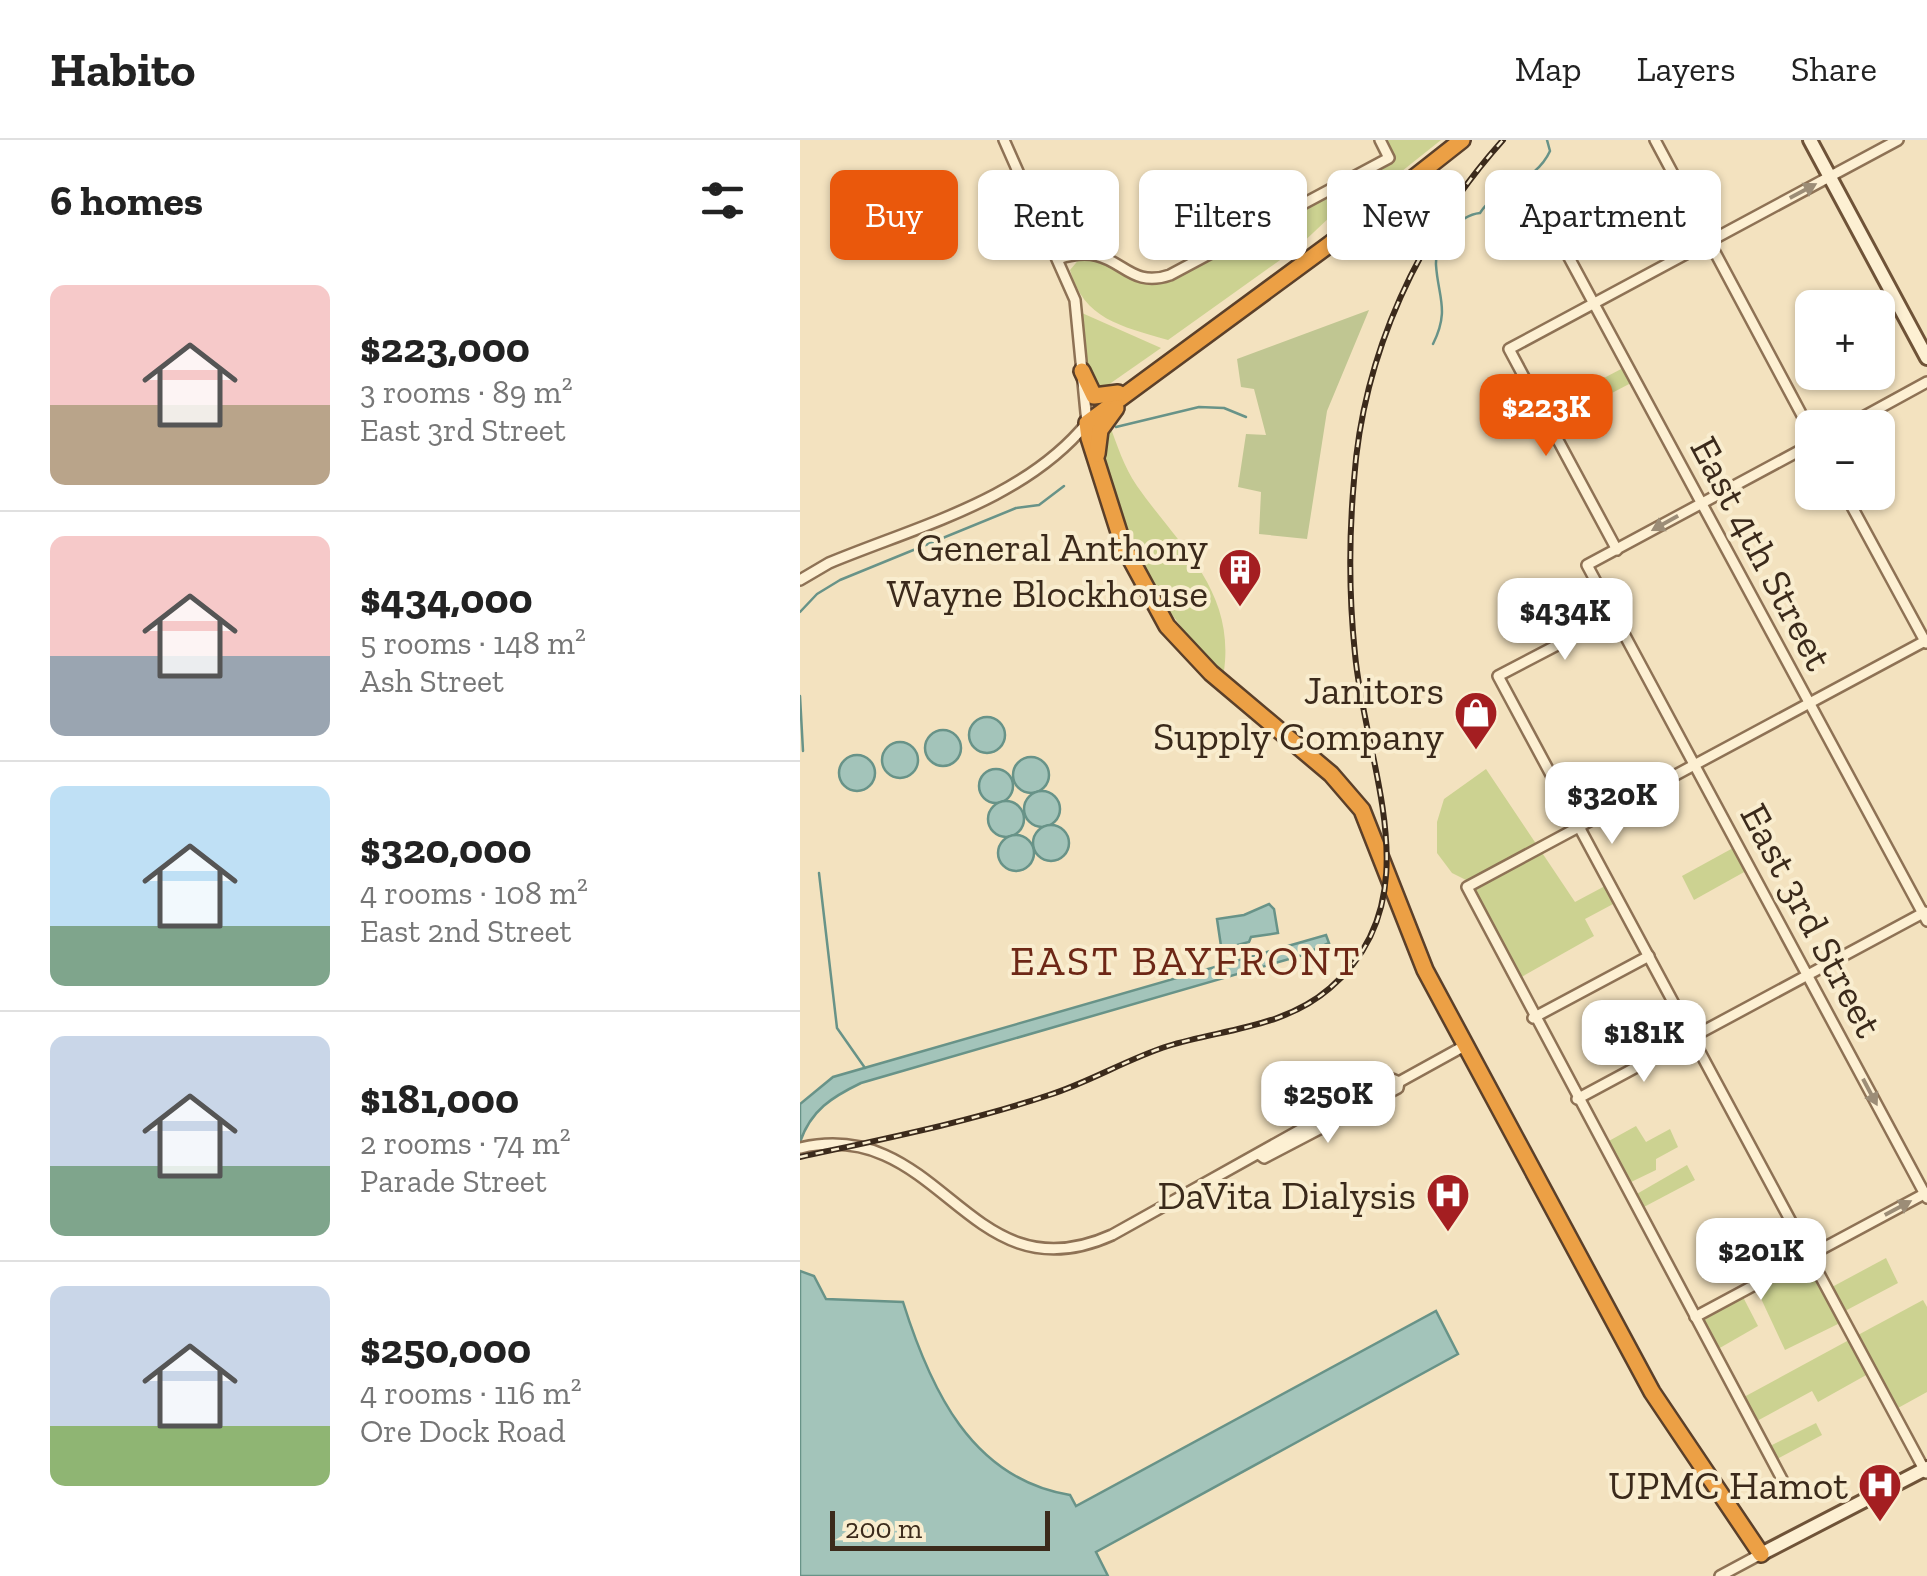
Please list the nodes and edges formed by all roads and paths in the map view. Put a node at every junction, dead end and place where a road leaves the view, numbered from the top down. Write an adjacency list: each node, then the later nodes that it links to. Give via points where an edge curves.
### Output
1 (1004, 140): 7 (street)
2 (1380, 140): 12 (street, via 1390,158 1166,277 1141,278)
3 (1462, 140): 19 (highway)
4 (1655, 140): 8 (street)
5 (1810, 140): 9 (main road)
6 (1898, 140): 9 (street)
7 (1018, 170)
8 (1671, 170)
9 (1830, 177): 10 (street, one-way to 9); 17 (main road)
10 (1721, 235)
11 (1058, 260): 18 (street, via 1075,300)
12 (1108, 260)
13 (1570, 260): 16 (street, East 4th Street)
14 (1675, 260): 16 (street)
15 (1720, 260): 21 (street)
16 (1594, 304): 26 (street, East 4th Street); 28 (street, via 1509,349)
17 (1927, 358)
18 (1082, 371): 19 (highway, via 1088,391 1101,398); 23 (street)
19 (1139, 382): 23 (highway); 25 (highway, via 1100,430)
20 (1927, 382): 22 (street)
21 (1799, 410)
22 (1876, 410)
23 (1087, 423): 25 (highway); 29 (street, via 1024,481)
24 (1795, 453): 26 (street)
25 (1097, 468): 40 (highway, via 1131,564 1166,626 1211,673 1336,778 1362,810 1412,943)
26 (1701, 504): 28 (street, one-way to 28); 32 (street, East 4th Street)
27 (1854, 510): 31 (street)
28 (1617, 550): 30 (street, East 3rd Street, via 1587,565)
29 (800, 580)
30 (1613, 616): 33 (street, East 3rd Street); 34 (street, via 1498,676)
31 (1926, 642): 32 (street)
32 (1809, 704): 33 (street); 35 (street, East 4th Street)
33 (1694, 765): 34 (street); 37 (street, East 3rd Street)
34 (1580, 827): 36 (street); 38 (street, via 1466,888)
35 (1926, 915): 37 (street)
36 (1648, 956): 38 (street); 39 (street)
37 (1808, 976): 39 (street); 43 (street, East 3rd Street, one-way to 43)
38 (1534, 1018): 41 (street)
39 (1691, 1037): 41 (street); 44 (street)
40 (1466, 1045): 42 (street, via 1398,1088 1112,1235 1058,1250 1007,1240 876,1148 844,1141); 48 (highway, via 1652,1392)
41 (1578, 1099): 45 (street)
42 (800, 1148)
43 (1926, 1195): 44 (street, one-way to 43)
44 (1809, 1256): 45 (street); 46 (street)
45 (1695, 1317): 47 (street)
46 (1926, 1471): 48 (main road)
47 (1784, 1483)
48 (1761, 1554): 49 (street)
49 (1720, 1576)

